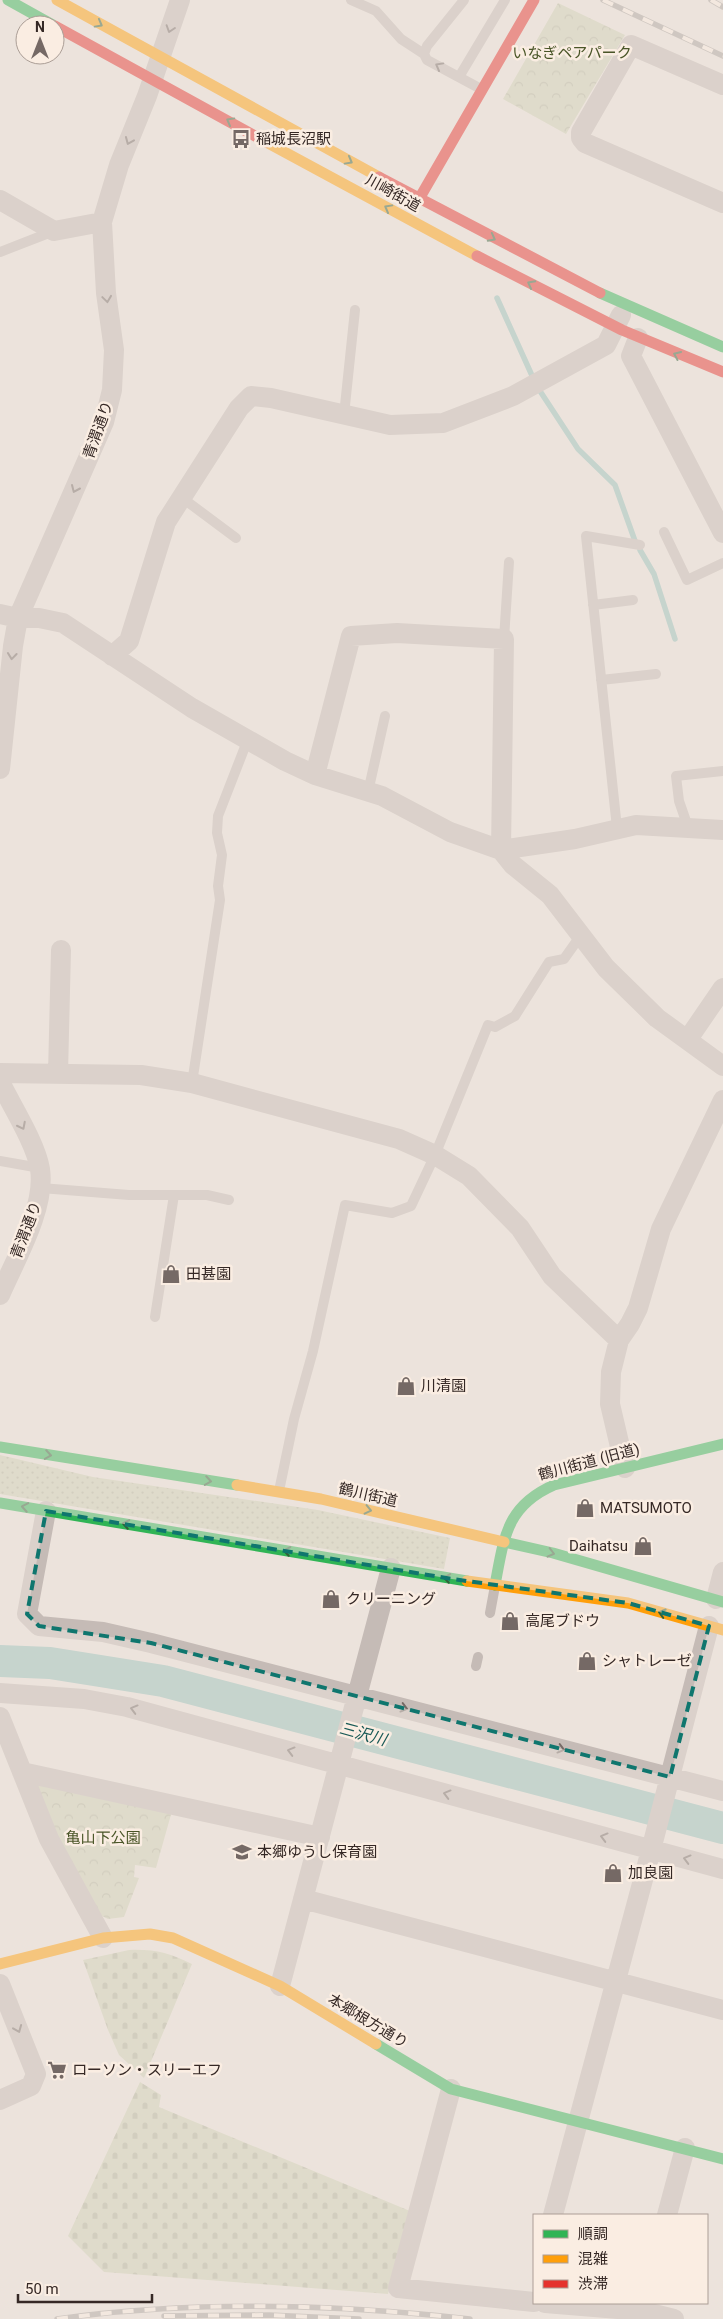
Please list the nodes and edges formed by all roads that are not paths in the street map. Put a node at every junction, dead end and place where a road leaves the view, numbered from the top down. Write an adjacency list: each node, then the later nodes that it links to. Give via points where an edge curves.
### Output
1 (8, 0): 9 (main road, 川崎街道)
2 (56, 0): 12 (main road, 川崎街道, one-way to 12)
3 (180, 0): 12 (street, 青渭通り, one-way to 12)
4 (351, 0): 7 (lane)
5 (464, 0): 11 (lane)
6 (505, 0): 13 (lane)
7 (361, 2): 11 (lane, via 376,11 401,39)
8 (528, 4): 16 (main road)
9 (36, 15)
10 (65, 31): 14 (main road, 川崎街道)
11 (424, 54): 13 (lane, one-way to 11, via 427,60)
12 (161, 57): 14 (street, 青渭通り); 17 (main road, 川崎街道, one-way to 17)
13 (458, 77): 16 (lane)
14 (153, 80): 20 (street, 青渭通り, one-way to 20, via 118,165); 25 (main road, 川崎街道, one-way to 14)
15 (723, 85): 19 (street, via 631,44 581,132 585,143)
16 (482, 89): 17 (main road)
17 (419, 199): 23 (main road, 川崎街道, one-way to 23)
18 (0, 200): 21 (street)
19 (723, 203)
20 (102, 222): 21 (street); 39 (street, 青渭通り, one-way to 39, via 106,292 114,350 112,390 104,422)
21 (54, 231): 22 (lane)
22 (0, 252)
23 (625, 307): 25 (street); 27 (main road, 川崎街道)
24 (354, 310): 29 (lane)
25 (614, 328): 26 (main road, 川崎街道); 29 (street, via 606,345 540,383 444,423 390,425)
26 (638, 338): 28 (main road, 川崎街道, one-way to 26); 32 (street, via 631,356)
27 (723, 347)
28 (723, 372)
29 (344, 415): 30 (street, via 251,396 239,408)
30 (181, 497): 33 (lane); 41 (street, via 166,522 129,641)
31 (664, 532): 36 (lane, via 687,580)
32 (723, 533)
33 (236, 538)
34 (640, 545): 38 (lane, via 586,536)
35 (509, 562): 40 (lane)
36 (723, 563)
37 (632, 600): 38 (lane)
38 (593, 605): 43 (lane)
39 (9, 616): 41 (street, via 63,623); 44 (street, 青渭通り, one-way to 44, via 13,646)
40 (504, 639): 49 (street, via 397,633 351,636); 54 (street)
41 (112, 656): 46 (street, via 192,708)
42 (656, 674): 43 (lane)
43 (601, 680): 51 (lane)
44 (3, 709): 47 (street, 青渭通り)
45 (385, 716): 50 (lane)
46 (248, 739): 49 (street); 63 (lane, via 218,816 217,833 222,855 218,886 220,900)
47 (0, 769)
48 (723, 771): 52 (lane, via 676,776 679,801)
49 (315, 775): 50 (street)
50 (368, 792): 54 (street, via 382,796 450,832)
51 (617, 828): 52 (street, via 636,825); 54 (street, via 575,839)
52 (688, 828): 53 (street)
53 (723, 830)
54 (501, 850): 55 (street, via 513,865 550,895)
55 (582, 935): 58 (street, via 606,968 657,1018); 65 (lane, via 564,959 549,962 515,1016 496,1027 488,1026)
56 (61, 950): 61 (street)
57 (723, 988): 58 (street)
58 (688, 1039): 59 (street)
59 (723, 1066)
60 (0, 1073): 61 (street)
61 (58, 1074): 63 (street, via 141,1075)
62 (0, 1082): 67 (street, one-way to 67, via 35,1154)
63 (192, 1083): 65 (street, via 364,1129)
64 (723, 1100): 72 (street, via 662,1229 638,1308)
65 (435, 1155): 72 (street, via 469,1176 520,1228 552,1276); 76 (lane, via 411,1206 392,1213 345,1205)
66 (0, 1161): 67 (lane)
67 (40, 1178): 68 (lane, via 129,1196); 70 (street, 青渭通り, via 29,1228)
68 (174, 1195): 69 (lane, via 207,1195); 71 (lane)
69 (229, 1200)
70 (0, 1295)
71 (155, 1317)
72 (619, 1340): 75 (street, via 611,1372 610,1404)
73 (723, 1444): 75 (main road, 鶴川街道 (旧道))
74 (0, 1447): 76 (main road, 鶴川街道, one-way to 76)
75 (626, 1468): 79 (main road, 鶴川街道 (旧道), via 554,1484 531,1494 511,1520)
76 (279, 1492): 79 (main road, 鶴川街道, one-way to 79)
77 (1, 1503): 78 (main road, one-way to 77)
78 (46, 1511): 80 (main road, one-way to 78); 87 (street, via 27,1614 39,1626 103,1632 151,1643)
79 (504, 1541): 82 (main road, 鶴川街道 (旧道)); 83 (main road, 鶴川街道, one-way to 83)
80 (391, 1568): 82 (main road, one-way to 80); 87 (street)
81 (723, 1572): 83 (street)
82 (495, 1585): 84 (lane); 85 (main road, one-way to 82, via 628,1603)
83 (719, 1600)
84 (490, 1613)
85 (716, 1628): 91 (street)
86 (0, 1693): 89 (street, one-way to 86, via 127,1707 84,1699)
87 (355, 1702): 89 (street); 91 (street, one-way to 91)
88 (0, 1717): 90 (street)
89 (341, 1757): 93 (street); 94 (street, one-way to 89)
90 (22, 1772): 93 (street); 97 (street, via 49,1839)
91 (668, 1784): 92 (street); 94 (street)
92 (723, 1791)
93 (320, 1837): 96 (street)
94 (654, 1841): 95 (street, one-way to 94); 99 (street)
95 (723, 1869)
96 (304, 1899): 99 (street); 101 (street)
97 (102, 1938): 98 (main road, 本郷根方通り); 101 (main road, 本郷根方通り, via 150,1934 173,1938)
98 (0, 1964)
99 (616, 1982): 102 (street); 105 (street)
100 (0, 1984): 104 (street, one-way to 104, via 36,2074 31,2086)
101 (280, 1986): 103 (main road, 本郷根方通り)
102 (723, 2010)
103 (452, 2088): 105 (main road, 本郷根方通り); 110 (street, via 398,2288)
104 (0, 2100)
105 (578, 2121): 106 (main road, 本郷根方通り); 108 (street)
106 (685, 2148): 107 (main road, 本郷根方通り); 109 (street)
107 (723, 2158)
108 (553, 2214)
109 (667, 2214)
110 (533, 2297)
111 (611, 2304): 112 (street)
112 (643, 2307): 113 (street)
113 (674, 2319)

